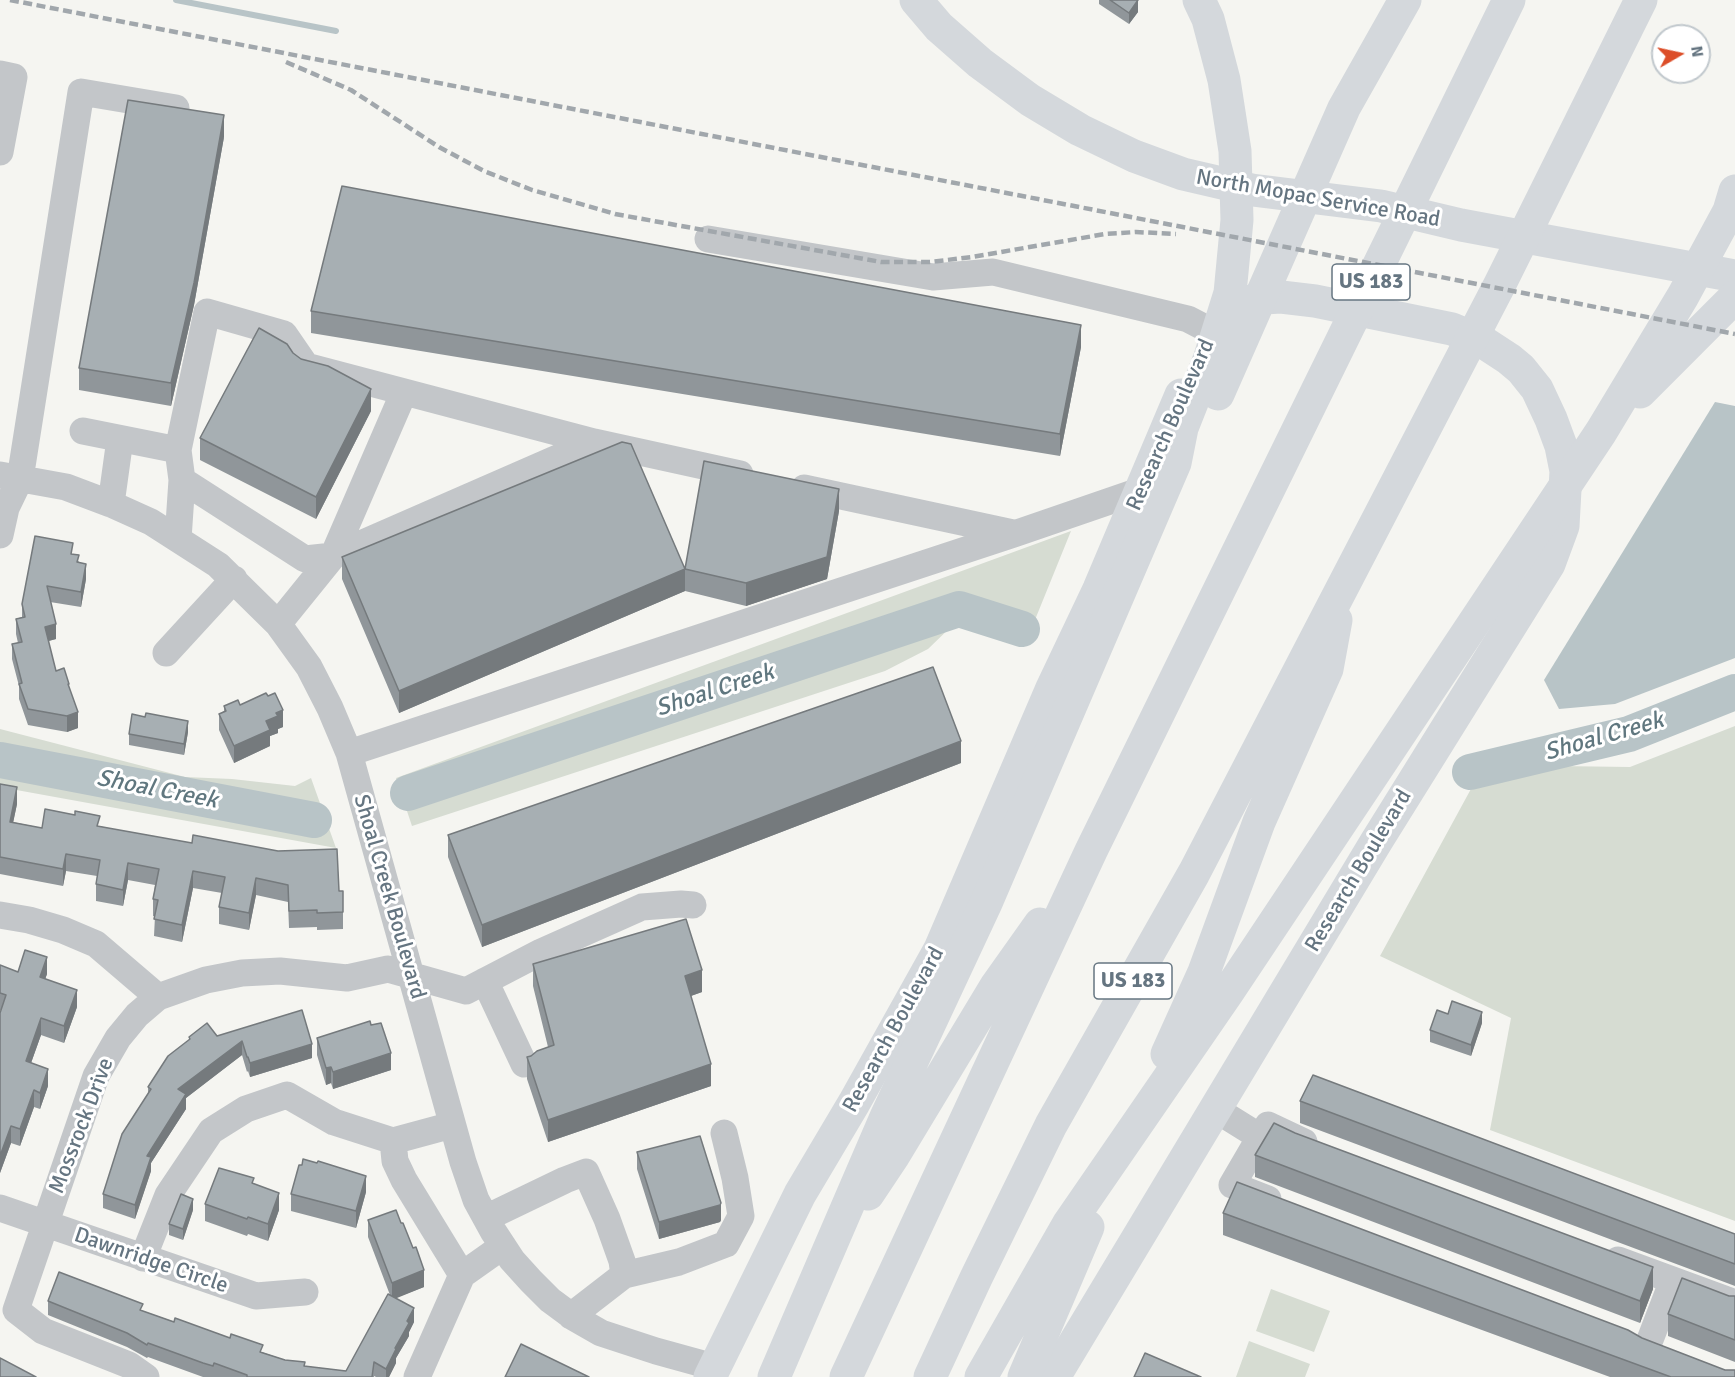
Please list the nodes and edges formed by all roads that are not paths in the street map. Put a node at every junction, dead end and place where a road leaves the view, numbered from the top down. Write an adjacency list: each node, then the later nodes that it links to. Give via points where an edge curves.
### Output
1 (916, 0): 11 (main road, North Mopac Service Road, via 939,27 980,63 1030,100 1080,130 1183,174 1252,190 1381,206 1461,225)
2 (1199, 0): 20 (main road, via 1224,80 1235,151 1237,220 1230,293 1182,428)
3 (1405, 0): 20 (main road, via 1344,108 1199,437)
4 (1509, 0): 34 (main road, US 183)
5 (1641, 0): 30 (main road, US 183)
6 (0, 74): 8 (street, via 14,77)
7 (189, 110): 21 (street, via 81,92)
8 (0, 152)
9 (1735, 190): 16 (main road, via 1729,211 1683,297)
10 (708, 239): 13 (street, via 933,277 993,272 1188,319)
11 (1735, 276)
12 (1735, 297): 16 (main road)
13 (1213, 332): 23 (main road, Research Boulevard, via 1200,348); 41 (main road, Research Boulevard, via 1228,310 1247,302 1281,297 1452,329 1483,342 1521,369 1537,389 1551,419 1562,446 1566,471 1563,526 1550,564)
14 (404, 392): 18 (street); 19 (street, via 306,366 284,334 207,312); 28 (street)
15 (82, 431): 17 (street)
16 (1601, 432): 60 (main road, via 1228,992 1069,1223)
17 (120, 439): 19 (street); 24 (street)
18 (594, 442): 25 (street); 28 (street)
19 (178, 450): 22 (street)
20 (1175, 463): 66 (main road, via 986,903 885,1117)
21 (10, 477): 24 (street, Shoal Creek Boulevard, via 66,488); 26 (street)
22 (182, 480): 27 (street); 28 (street, via 305,559)
23 (1142, 490): 25 (street); 62 (main road, Research Boulevard, via 940,949 800,1194)
24 (111, 504): 27 (street, Shoal Creek Boulevard)
25 (1014, 534): 33 (street)
26 (0, 535)
27 (178, 539): 29 (street, Shoal Creek Boulevard)
28 (333, 556): 31 (street)
29 (234, 579): 31 (street, Shoal Creek Boulevard); 32 (street)
30 (1341, 588): 68 (main road, US 183, via 1194,873 1051,1125); 71 (main road, via 1327,669 1259,822 1204,972 1083,1236)
31 (278, 624): 33 (street, Shoal Creek Boulevard, via 309,668)
32 (166, 653)
33 (349, 753): 37 (street, Shoal Creek Boulevard)
34 (1091, 851): 65 (main road, via 996,986); 67 (main road, US 183)
35 (693, 905): 38 (street, Mossrock Drive, via 642,907)
36 (0, 915): 39 (street, via 63,930 96,944)
37 (411, 976): 38 (street, Mossrock Drive, via 466,991); 39 (street, Mossrock Drive, via 388,969 347,978 280,971 242,973 206,980); 42 (street, Shoal Creek Boulevard)
38 (485, 981): 40 (street)
39 (158, 997): 50 (street, Mossrock Drive, via 118,1038 96,1076)
40 (524, 1064)
41 (1215, 1109): 44 (street); 72 (main road, Research Boulevard)
42 (452, 1125): 45 (street); 49 (street, Shoal Creek Boulevard, via 476,1200)
43 (724, 1133): 55 (street, via 741,1216 726,1244 679,1262)
44 (1260, 1137): 46 (street, via 1268,1125); 47 (street, via 1233,1185)
45 (393, 1141): 53 (street, via 334,1122 287,1095 246,1108 211,1131 168,1195); 54 (street, via 395,1161 404,1180)
46 (1323, 1149)
47 (1288, 1206)
48 (0, 1208): 50 (street, Dawnridge Circle)
49 (486, 1218): 51 (street, Shoal Creek Boulevard); 55 (street, via 586,1172)
50 (45, 1224): 53 (street, Dawnridge Circle); 63 (street, Mossrock Drive, via 16,1310 43,1332 129,1365)
51 (503, 1246): 54 (street); 59 (street, Shoal Creek Boulevard, via 531,1281)
52 (1596, 1252): 56 (street)
53 (143, 1258): 57 (street, Dawnridge Circle, via 256,1296)
54 (462, 1275): 64 (street)
55 (624, 1275): 59 (street)
56 (1673, 1280): 58 (street); 61 (street)
57 (305, 1292)
58 (1735, 1304)
59 (571, 1316): 62 (street, Shoal Creek Boulevard, via 601,1333)
60 (1011, 1323): 69 (main road); 70 (main road)
61 (1646, 1344)
62 (712, 1372)
63 (146, 1377)
64 (417, 1377)
65 (754, 1377)
66 (774, 1377)
67 (846, 1377)
68 (930, 1377)
69 (981, 1377)
70 (989, 1377)
71 (1024, 1377)
72 (1054, 1377)

